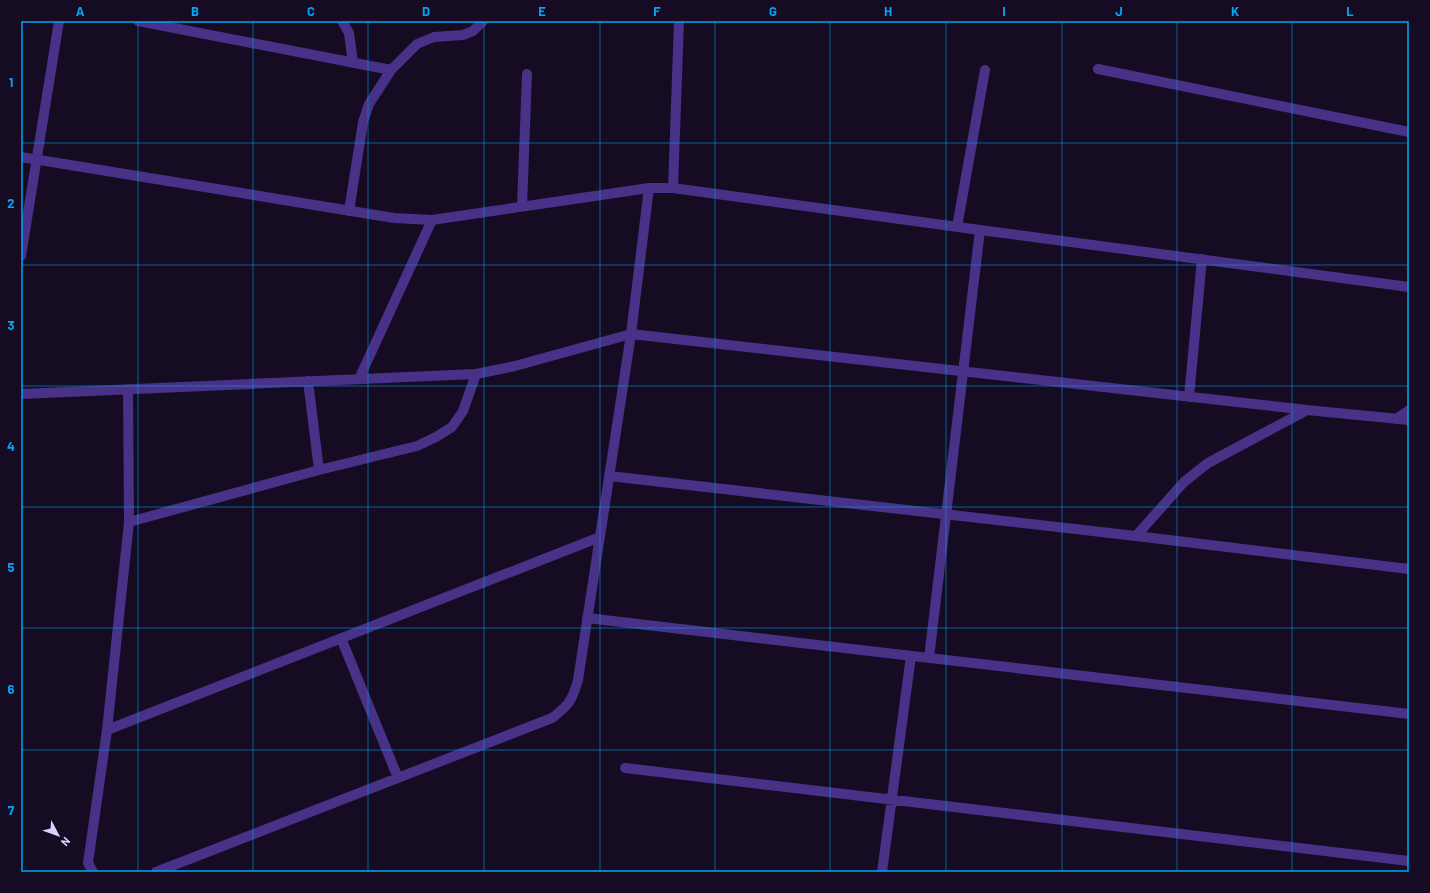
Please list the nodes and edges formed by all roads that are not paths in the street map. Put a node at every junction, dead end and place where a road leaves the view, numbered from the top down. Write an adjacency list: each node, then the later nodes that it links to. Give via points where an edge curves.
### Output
1 (59, 21): 13 (street)
2 (138, 21): 6 (street)
3 (342, 21): 6 (street, via 348,33)
4 (483, 21): 8 (street, via 473,31 463,35 434,37 417,44)
5 (679, 21): 15 (street)
6 (353, 63): 8 (street)
7 (1098, 69): 11 (street)
8 (391, 70): 17 (street, via 369,104 363,122)
9 (985, 70): 19 (street)
10 (527, 74): 16 (street)
11 (1409, 132)
12 (21, 157): 13 (street)
13 (36, 160): 17 (street); 21 (street)
14 (649, 188): 15 (street); 16 (street); 24 (street)
15 (673, 188): 19 (street)
16 (522, 206): 18 (street)
17 (349, 211): 18 (street, via 394,218)
18 (432, 220): 27 (street)
19 (957, 227): 20 (street)
20 (980, 230): 22 (street); 25 (street)
21 (21, 256)
22 (1202, 259): 23 (street); 31 (street)
23 (1408, 283)
24 (630, 334): 25 (street); 26 (street, via 515,366); 37 (street)
25 (964, 372): 31 (street); 38 (street)
26 (476, 374): 27 (street); 36 (street, via 463,411 452,427 436,438 417,446)
27 (359, 379): 28 (street)
28 (308, 381): 29 (street); 36 (street)
29 (128, 389): 30 (street); 39 (street)
30 (21, 394)
31 (1189, 397): 32 (street)
32 (1306, 410): 34 (street); 40 (street, via 1208,463 1184,482)
33 (1409, 410): 34 (street)
34 (1396, 419): 35 (street)
35 (1409, 420)
36 (319, 470): 39 (street)
37 (609, 476): 38 (street); 41 (street)
38 (947, 514): 40 (street); 46 (street)
39 (129, 522): 48 (street)
40 (1136, 536): 42 (street)
41 (600, 537): 43 (street); 44 (street)
42 (1409, 569)
43 (587, 618): 45 (street); 50 (street, via 578,680 573,697 563,709 552,718)
44 (341, 638): 48 (street); 50 (street)
45 (911, 656): 46 (street); 51 (street)
46 (929, 658): 47 (street)
47 (1409, 714)
48 (107, 730): 53 (street, via 88,863)
49 (625, 768): 51 (street)
50 (398, 778): 54 (street)
51 (891, 800): 52 (street); 55 (street)
52 (1409, 861)
53 (93, 872)
54 (156, 872)
55 (882, 872)

